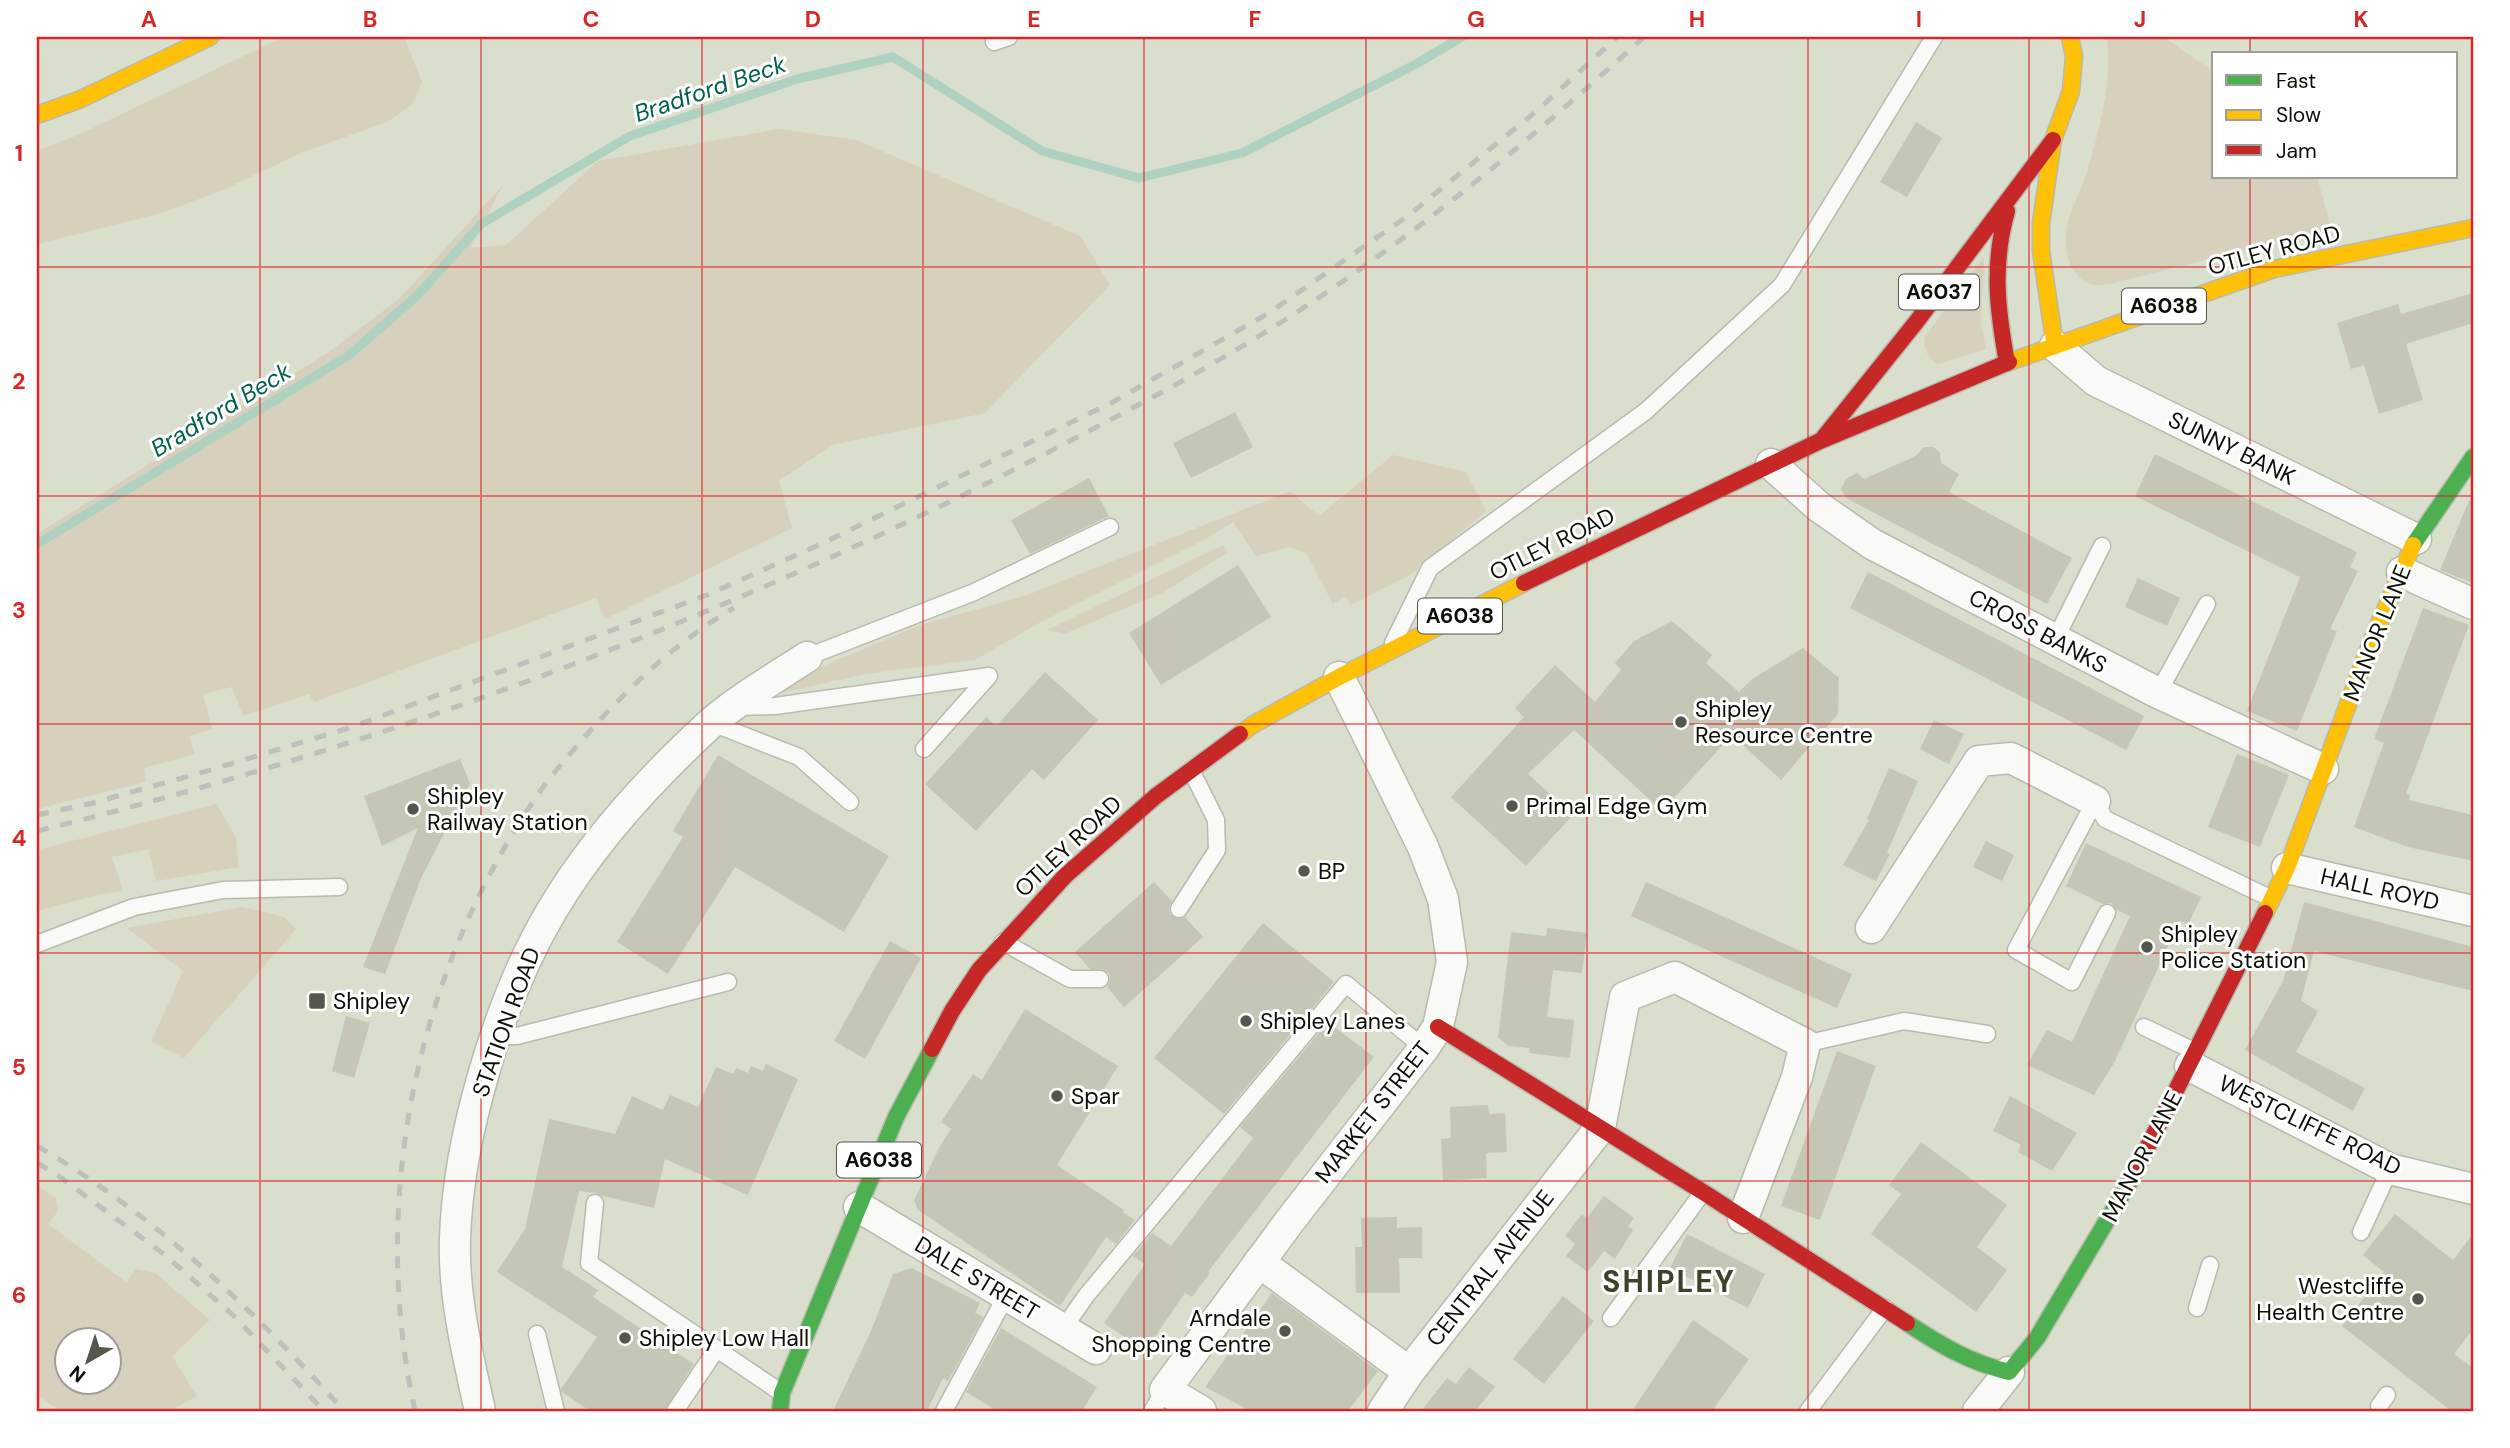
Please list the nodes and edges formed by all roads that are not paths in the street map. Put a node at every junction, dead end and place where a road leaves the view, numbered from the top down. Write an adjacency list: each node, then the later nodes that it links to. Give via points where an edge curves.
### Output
1 (210, 37): 4 (main road)
2 (1934, 37): 20 (lane, via 1782,285 1646,411 1430,568)
3 (2070, 37): 5 (main road, A6037, via 2074,56 2071,91)
4 (37, 116)
5 (2053, 140): 6 (main road, A6037); 8 (main road, A6037, via 2042,251)
6 (2012, 194): 9 (main road, A6037, via 1998,238 1995,270); 10 (main road, A6037)
7 (2473, 228): 8 (main road, OTLEY ROAD / A6038, via 2274,269)
8 (2055, 346): 9 (main road, OTLEY ROAD / A6038); 14 (street, SUNNY BANK, via 2096,381)
9 (2007, 363): 10 (main road, OTLEY ROAD / A6038)
10 (1821, 441): 12 (main road, OTLEY ROAD / A6038)
11 (2473, 457): 14 (main road, MANOR LANE)
12 (1771, 464): 19 (street, CROSS BANKS, via 1872,544); 20 (main road, OTLEY ROAD / A6038)
13 (1110, 527): 21 (lane, via 972,593)
14 (2416, 539): 16 (main road, MANOR LANE)
15 (2102, 546): 19 (lane)
16 (2402, 572): 18 (street); 26 (main road, MANOR LANE)
17 (2207, 604): 23 (lane)
18 (2473, 604)
19 (2055, 640): 23 (street, CROSS BANKS)
20 (1388, 652): 22 (main road, OTLEY ROAD / A6038)
21 (807, 657): 24 (street, STATION ROAD)
22 (1339, 677): 27 (main road, OTLEY ROAD / A6038, via 1254,723); 45 (street, MARKET STREET, via 1423,847 1443,899 1452,962)
23 (2158, 693): 26 (street, CROSS BANKS)
24 (722, 715): 25 (lane, via 989,676); 29 (lane, via 799,757); 44 (street, STATION ROAD, via 644,789 582,865 523,967)
25 (924, 749)
26 (2323, 769): 30 (main road, MANOR LANE)
27 (1191, 771): 33 (lane, via 1216,820 1217,850); 37 (main road, OTLEY ROAD / A6038, via 1065,876)
28 (2095, 801): 32 (lane, via 2105,820); 35 (lane, via 2016,950 2072,982); 36 (street, via 2011,758 1979,761)
29 (850, 802)
30 (2287, 868): 32 (main road, MANOR LANE); 34 (street, HALL ROYD)
31 (339, 887): 38 (lane, via 223,890 134,907)
32 (2272, 899): 47 (main road, MANOR LANE)
33 (1179, 909)
34 (2473, 911)
35 (2107, 913)
36 (1871, 928)
37 (1003, 942): 39 (lane, via 1070,979); 53 (main road, OTLEY ROAD / A6038, via 972,980 923,1063)
38 (37, 944)
39 (1100, 979)
40 (728, 982): 44 (lane)
41 (2193, 1023): 47 (lane)
42 (2144, 1027): 47 (lane)
43 (1987, 1034): 46 (lane, via 1904,1021)
44 (497, 1037): 70 (street, STATION ROAD, via 461,1172 454,1240 459,1308)
45 (1431, 1038): 48 (main road); 56 (street, MARKET STREET); 62 (lane, via 1346,984)
46 (1805, 1044): 48 (street, CENTRAL AVENUE, via 1675,977 1625,997); 54 (street, via 1797,1077)
47 (2196, 1054): 49 (street, WESTCLIFFE ROAD); 67 (main road, MANOR LANE, via 2119,1203 2037,1338)
48 (1600, 1128): 51 (main road); 66 (street, CENTRAL AVENUE)
49 (2390, 1169): 50 (street, WESTCLIFFE ROAD); 55 (lane)
50 (2473, 1189)
51 (1703, 1192): 54 (main road); 61 (lane)
52 (596, 1203): 65 (lane, via 589,1263)
53 (859, 1207): 58 (street, DALE STREET); 68 (main road, OTLEY ROAD / A6038)
54 (1743, 1218): 59 (main road)
55 (2361, 1232)
56 (1259, 1262): 66 (street); 69 (street, MARKET STREET)
57 (2210, 1265): 60 (lane)
58 (1006, 1296): 62 (street, DALE STREET); 75 (lane)
59 (1885, 1308): 67 (main road, via 1941,1345 1978,1364); 78 (lane)
60 (2197, 1308)
61 (1611, 1318)
62 (1063, 1329): 64 (street, DALE STREET)
63 (537, 1334): 71 (lane)
64 (1096, 1349)
65 (716, 1350): 68 (lane); 72 (lane)
66 (1409, 1372): 77 (street, CENTRAL AVENUE)
67 (2009, 1372): 79 (street)
68 (782, 1393): 73 (main road, OTLEY ROAD / A6038); 74 (main road, OTLEY ROAD / A6038)
69 (1159, 1401): 76 (street)
70 (480, 1411)
71 (556, 1411)
72 (676, 1411)
73 (761, 1411)
74 (780, 1411)
75 (944, 1411)
76 (1201, 1411)
77 (1383, 1411)
78 (1808, 1411)
79 (1978, 1411)

